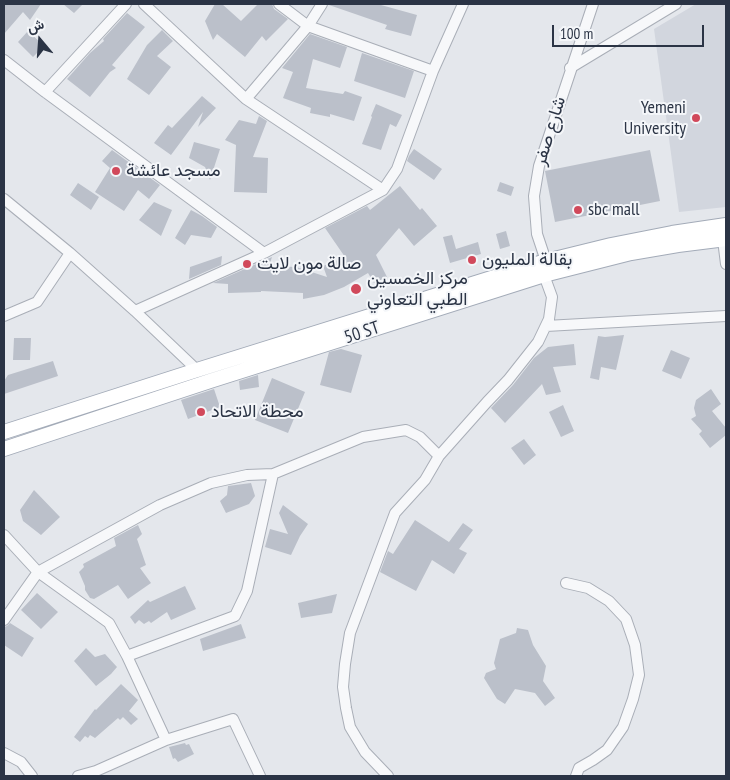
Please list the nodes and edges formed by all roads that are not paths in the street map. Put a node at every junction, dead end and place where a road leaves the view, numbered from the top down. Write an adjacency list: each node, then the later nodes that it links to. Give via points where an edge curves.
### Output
1 (126, 4): 12 (street)
2 (144, 4): 13 (street)
3 (279, 4): 8 (street)
4 (322, 4): 8 (street)
5 (463, 4): 11 (street)
6 (593, 4): 10 (street, شارع صفر)
7 (676, 4): 10 (street)
8 (308, 26): 11 (street); 13 (street)
9 (4, 60): 12 (street)
10 (570, 68): 21 (street, شارع صفر, via 539,166 534,196)
11 (433, 71): 14 (street, via 397,169)
12 (45, 92): 19 (street)
13 (246, 99): 14 (street)
14 (383, 190): 19 (street)
15 (4, 199): 18 (street)
16 (726, 225): 21 (main road, 50 ST, via 611,245)
17 (724, 239): 20 (street); 21 (main road, 50 ST)
18 (70, 253): 22 (street); 23 (street, via 37,302)
19 (264, 253): 22 (street)
20 (726, 264)
21 (544, 268): 25 (street, شارع صفر, via 552,297); 26 (main road, 50 ST); 28 (main road, 50 ST)
22 (135, 311): 26 (street)
23 (4, 316)
24 (726, 316): 25 (street)
25 (546, 326): 31 (street, شارع صفر, via 538,342 508,380)
26 (197, 370): 27 (main road, 50 ST)
27 (152, 384): 28 (main road); 29 (main road, 50 ST)
28 (156, 399): 30 (main road, 50 ST)
29 (4, 432)
30 (4, 449)
31 (439, 456): 32 (street, via 420,437 406,430 363,437); 43 (street, شارع صفر, via 425,480 395,513 350,632 343,688 350,726 365,752)
32 (273, 474): 34 (street, via 247,475 212,483 160,505); 37 (street, via 248,591 235,616)
33 (4, 535): 34 (street)
34 (38, 572): 36 (street); 37 (street, via 109,623)
35 (566, 583): 44 (street, via 595,592 626,619 635,645 639,675 624,727 607,750 579,768)
36 (4, 620)
37 (127, 656): 38 (street)
38 (166, 740): 41 (street); 42 (street, via 233,719)
39 (4, 753): 40 (street, via 21,762)
40 (32, 776)
41 (78, 776)
42 (260, 776)
43 (388, 776)
44 (576, 776)

